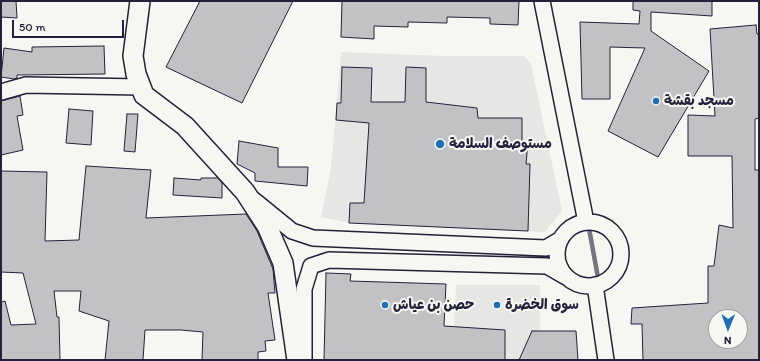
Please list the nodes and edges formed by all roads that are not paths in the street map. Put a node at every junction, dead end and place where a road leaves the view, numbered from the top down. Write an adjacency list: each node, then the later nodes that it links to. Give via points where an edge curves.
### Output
1 (140, 1): 3 (main road, via 133,56)
2 (542, 1): 6 (street)
3 (141, 87): 4 (street, via 26,85); 5 (main road, via 144,95 185,126)
4 (1, 92)
5 (245, 192): 7 (street, via 292,231 313,238 546,248); 10 (main road, via 267,226 283,263)
6 (586, 222): 7 (street, via 575,225); 9 (street, via 606,228 619,244 619,266 609,278)
7 (560, 239): 8 (street, via 557,259)
8 (566, 277): 9 (street, via 584,286); 11 (street, via 546,266 329,260 311,266 304,289)
9 (595, 285): 12 (street)
10 (297, 360)
11 (304, 360)
12 (606, 360)

